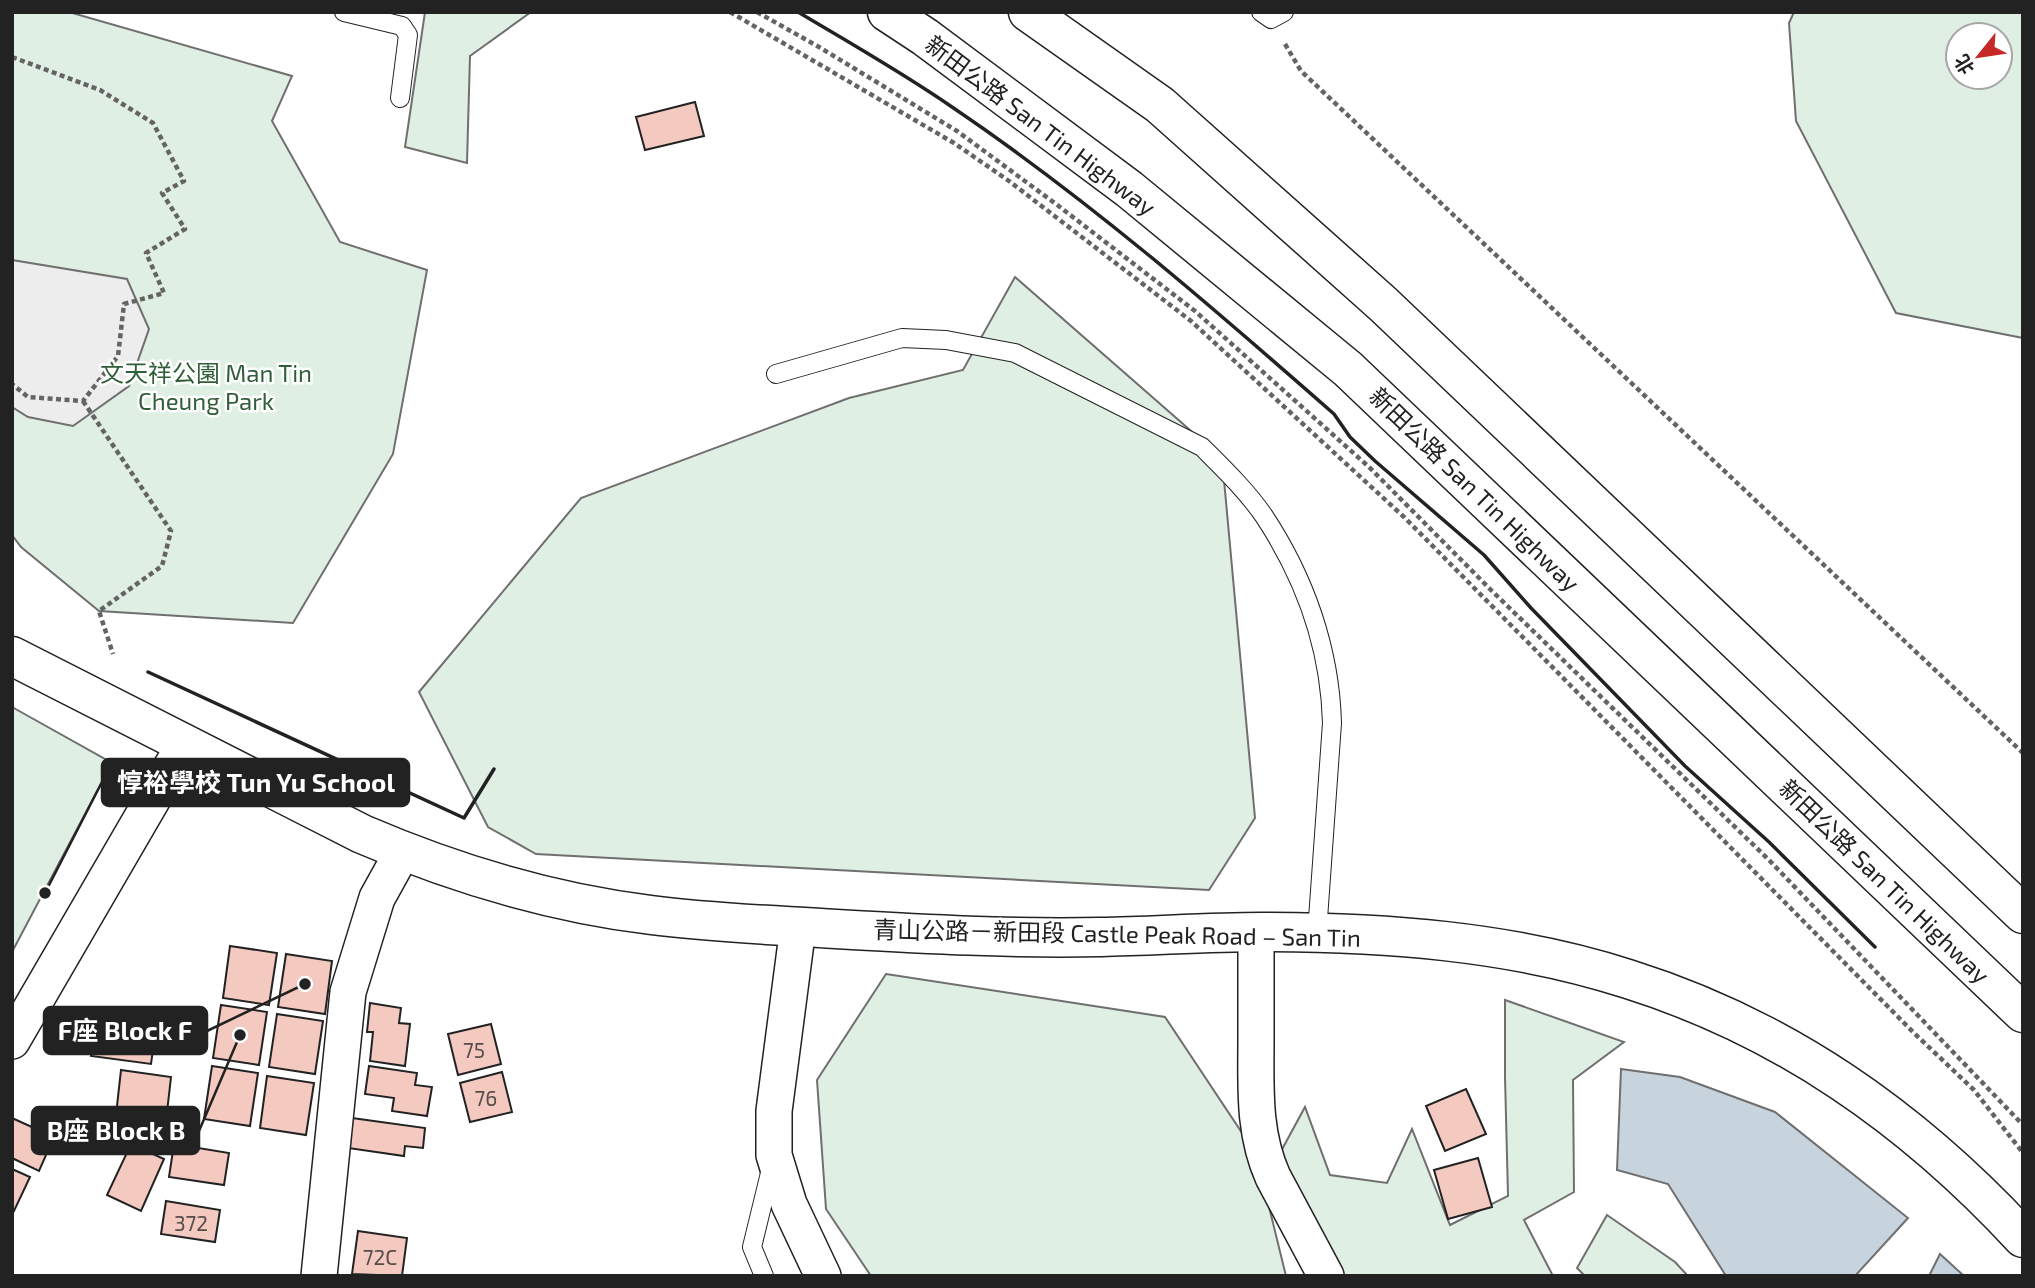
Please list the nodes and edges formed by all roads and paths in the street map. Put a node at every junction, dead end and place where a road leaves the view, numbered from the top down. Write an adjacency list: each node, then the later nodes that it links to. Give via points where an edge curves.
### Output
1 (344, 12): 8 (lane, via 402,26 408,35)
2 (730, 12): 24 (path, via 954,143 1191,321 1404,517 1974,1090)
3 (757, 12): 23 (path, via 957,131 1195,311 1369,467 1768,859)
4 (887, 12): 21 (main road, 新田公路 San Tin Highway, via 1129,189 1348,369)
5 (1028, 12): 17 (main road, via 1160,105 1384,304)
6 (1272, 14): 15 (path, via 1301,71)
7 (12, 57): 11 (path, via 100,90 153,123 184,181 162,193 185,229 146,253 164,293 124,304 118,356)
8 (400, 98)
9 (776, 374): 20 (lane, via 902,338 946,340 1014,353 1202,447 1225,470 1264,516 1296,574 1320,635 1327,668 1332,723)
10 (12, 384): 11 (path, via 28,397)
11 (83, 401): 12 (path, via 171,531 162,566 99,611)
12 (113, 654)
13 (12, 656): 14 (main road, 青山公路－新田段 Castle Peak Road – San Tin)
14 (184, 745): 16 (main road, 青山公路－新田段 Castle Peak Road – San Tin); 22 (street)
15 (2023, 753)
16 (402, 852): 18 (main road, 青山公路－新田段 Castle Peak Road – San Tin, via 515,887 605,908); 27 (street, via 377,898 348,992)
17 (2023, 914)
18 (798, 927): 19 (main road, 青山公路－新田段 Castle Peak Road – San Tin, via 1036,937); 25 (street, via 774,1111)
19 (1256, 932): 20 (main road, 青山公路－新田段 Castle Peak Road – San Tin); 30 (street, via 1256,1103 1261,1142 1273,1177)
20 (1317, 933): 26 (main road, 青山公路－新田段 Castle Peak Road – San Tin, via 1460,944 1542,957 1625,977 1738,1021 1881,1107 1947,1161)
21 (2023, 1013)
22 (12, 1041)
23 (2023, 1125)
24 (2023, 1153)
25 (775, 1155): 28 (lane, via 752,1247); 29 (street, via 789,1204)
26 (2023, 1238)
27 (319, 1276)
28 (764, 1276)
29 (823, 1276)
30 (1326, 1276)

